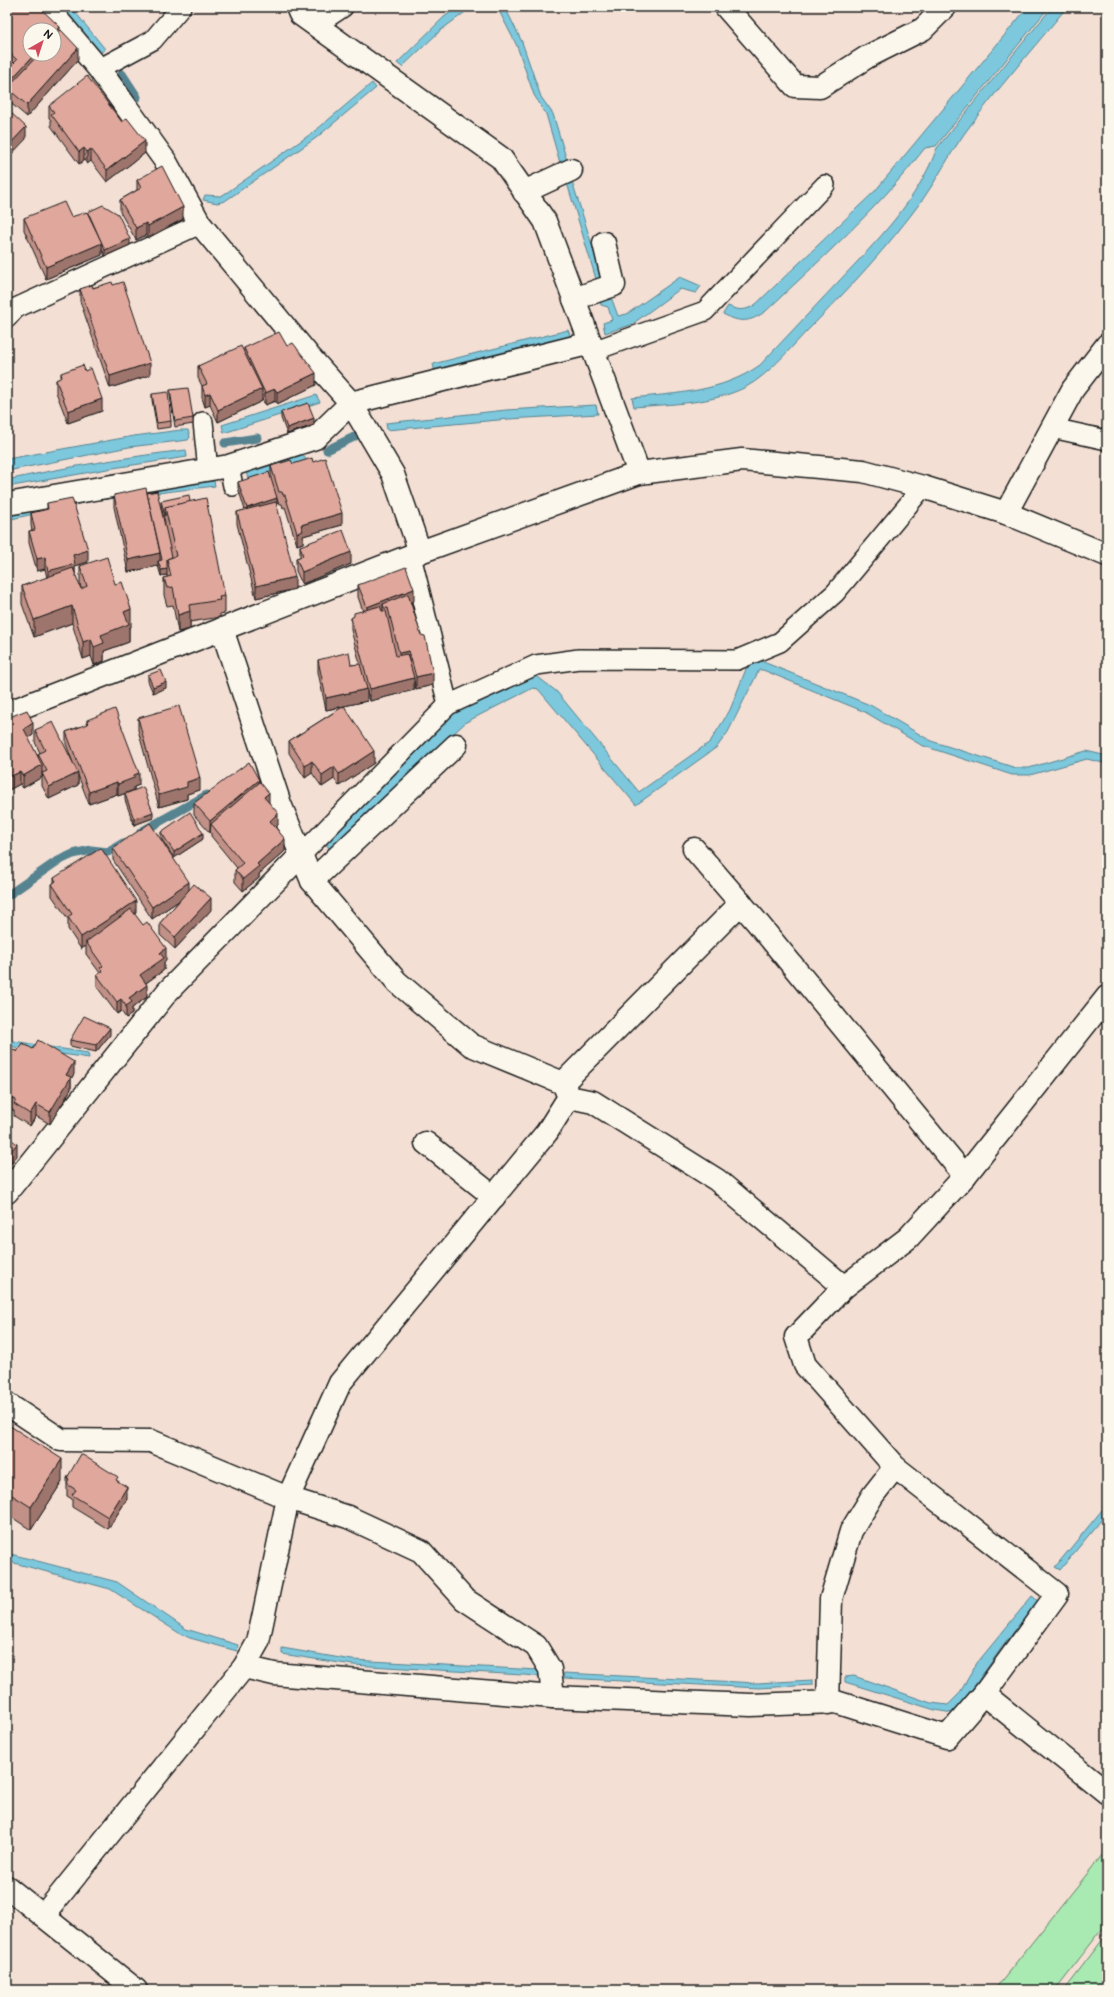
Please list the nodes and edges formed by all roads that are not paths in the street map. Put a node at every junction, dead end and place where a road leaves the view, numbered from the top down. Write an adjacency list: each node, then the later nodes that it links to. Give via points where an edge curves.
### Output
1 (12, 7): 8 (lane)
2 (46, 7): 10 (street)
3 (181, 7): 10 (lane, via 153,40)
4 (297, 7): 9 (street, via 300,14)
5 (343, 7): 9 (lane)
6 (726, 7): 7 (street, via 795,86 820,87 867,57 923,29)
7 (945, 7)
8 (7, 12)
9 (316, 25): 13 (street, via 501,158)
10 (99, 69): 14 (street, via 166,162)
11 (571, 170): 13 (street)
12 (825, 185): 19 (lane, via 705,311)
13 (524, 192): 16 (street, via 545,221)
14 (200, 224): 17 (lane, via 16,308); 20 (street, via 309,356)
15 (604, 243): 16 (street, via 614,285)
16 (574, 299): 19 (street)
17 (7, 318)
18 (1107, 345): 22 (street, via 1073,389)
19 (592, 347): 20 (street); 25 (street)
20 (351, 402): 24 (street, via 315,438 231,476); 29 (street, via 393,474)
21 (203, 422): 24 (lane)
22 (1052, 428): 23 (lane); 28 (street)
23 (1107, 440)
24 (208, 470): 27 (street)
25 (639, 473): 26 (street, via 742,460 863,471); 29 (street)
26 (923, 487): 28 (street); 32 (lane, via 835,593 780,642 737,660 579,659 536,665)
27 (7, 504)
28 (1006, 513): 30 (street)
29 (415, 554): 31 (street); 32 (lane)
30 (1107, 555)
31 (222, 629): 33 (street); 36 (street, via 280,804)
32 (448, 705): 36 (lane)
33 (7, 713)
34 (456, 745): 37 (street)
35 (694, 849): 38 (street)
36 (302, 854): 37 (street); 43 (street, via 168,991)
37 (312, 881): 40 (street, via 397,982 471,1046)
38 (741, 903): 40 (street); 42 (street)
39 (1107, 997): 42 (street)
40 (566, 1090): 44 (street, via 547,1132); 45 (street, via 593,1102 716,1180)
41 (426, 1143): 44 (street)
42 (965, 1176): 45 (street, via 908,1238)
43 (7, 1192)
44 (494, 1197): 48 (street, via 340,1383)
45 (844, 1288): 47 (street, via 796,1337 805,1365)
46 (7, 1404): 48 (street, via 61,1440 151,1440)
47 (895, 1467): 50 (street, via 1057,1594); 52 (street, via 850,1531 831,1599)
48 (288, 1498): 49 (street, via 258,1642); 51 (street, via 348,1517 420,1551 464,1599 536,1646 550,1669)
49 (244, 1667): 51 (street, via 274,1674); 55 (street)
50 (984, 1694): 52 (street, via 948,1737 836,1702); 53 (street)
51 (553, 1697): 52 (street, via 751,1705)
52 (828, 1703)
53 (1107, 1793)
54 (7, 1887): 55 (street)
55 (43, 1916): 56 (street)
56 (136, 1990)

